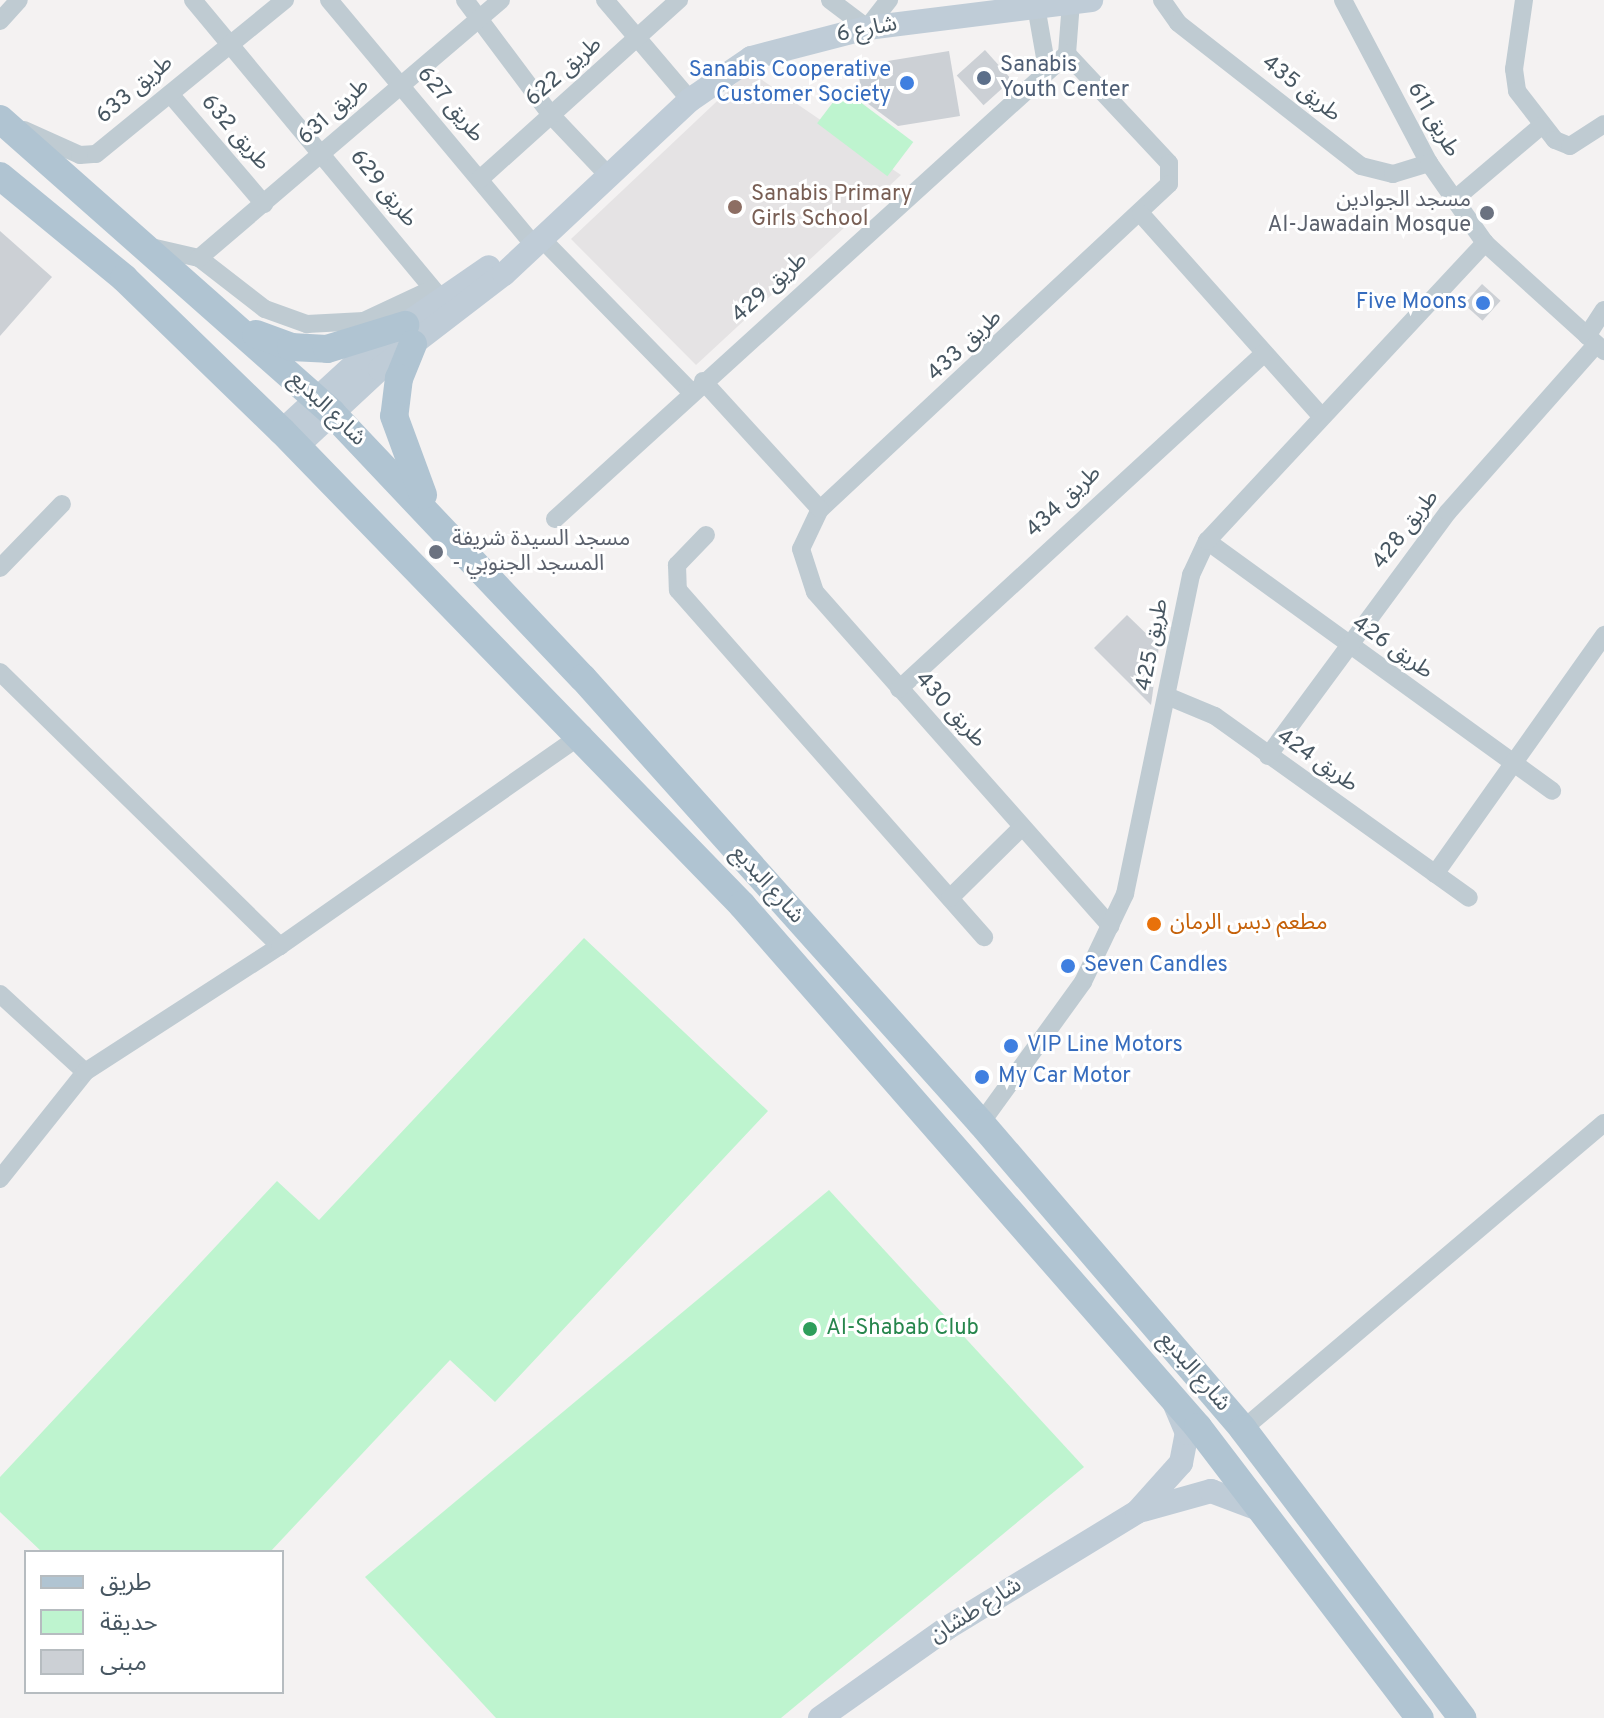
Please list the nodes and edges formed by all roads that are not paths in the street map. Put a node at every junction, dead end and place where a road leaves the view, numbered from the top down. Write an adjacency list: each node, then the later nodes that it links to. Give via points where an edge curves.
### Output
1 (19, 0): 17 (street)
2 (193, 0): 20 (street, طريق 629)
3 (285, 0): 20 (street, طريق 633)
4 (329, 0): 23 (street, طريق 627)
5 (465, 0): 16 (street)
6 (501, 0): 16 (street, طريق 631)
7 (605, 0): 19 (street)
8 (679, 0): 19 (street, طريق 622)
9 (830, 0): 18 (street)
10 (889, 0): 18 (street)
11 (1162, 0): 31 (street, طريق 435, via 1178,23 1361,166 1393,174)
12 (1343, 0): 31 (street, طريق 611)
13 (1524, 0): 29 (street, via 1514,80)
14 (1081, 1): 15 (street, شارع 6); 21 (street)
15 (1036, 6): 18 (street, شارع 6); 22 (street)
16 (480, 17): 23 (street, طريق 631); 26 (street)
17 (0, 21)
18 (867, 28): 25 (street, شارع 6, via 751,58)
19 (638, 39): 25 (street); 26 (street, طريق 622)
20 (230, 42): 24 (street, طريق 633); 30 (street, طريق 629)
21 (1067, 54): 22 (street, طريق 429); 37 (street, طريق 433, via 1169,163 1169,184)
22 (1047, 69): 48 (street, طريق 429)
23 (402, 84): 30 (street, طريق 631); 34 (street, طريق 627)
24 (170, 94): 27 (street, طريق 633, via 96,154 80,155); 36 (street, طريق 632)
25 (690, 100): 32 (street, شارع 6)
26 (551, 115): 32 (street); 34 (street, طريق 622)
27 (0, 119): 40 (main road, شارع البديع)
28 (1604, 124): 29 (street, via 1570,146)
29 (1541, 126): 35 (street)
30 (324, 154): 36 (street, طريق 631); 42 (street, طريق 629)
31 (1429, 163): 35 (street, طريق 611)
32 (608, 175): 39 (street, شارع 6)
33 (0, 176): 51 (main road, شارع البديع, via 114,268)
34 (480, 179): 39 (street, طريق 627)
35 (1455, 199): 38 (street, طريق 611)
36 (264, 204): 41 (street, طريق 631)
37 (1141, 214): 47 (street); 53 (street, طريق 433)
38 (1485, 243): 46 (street, طريق 611); 50 (street, طريق 425)
39 (532, 244): 42 (street, شارع 6); 45 (street, شارع 6, via 504,274); 48 (street, طريق 627)
40 (151, 247): 41 (street); 44 (main road, شارع البديع)
41 (199, 258): 42 (street, via 265,309 307,324 364,321)
42 (437, 295): 45 (street, شارع 6)
43 (1604, 310): 46 (street, طريق 428)
44 (236, 325): 45 (main road, via 281,345 313,349); 49 (main road, شارع البديع)
45 (409, 334): 49 (street, شارع 6); 54 (main road, via 394,416)
46 (1596, 344): 60 (street, طريق 428, via 1448,512)
47 (1264, 353): 50 (street); 62 (street, طريق 434)
48 (697, 387): 53 (street); 55 (street, طريق 429)
49 (324, 405): 51 (street, شارع 6); 54 (main road, شارع البديع)
50 (1320, 415): 57 (street, طريق 425)
51 (290, 438): 64 (main road, شارع البديع)
52 (62, 504): 58 (street)
53 (820, 509): 62 (street, طريق 430, via 801,549 808,583)
54 (432, 514): 77 (main road, شارع البديع)
55 (555, 519)
56 (706, 535): 70 (street, via 677,565 678,590)
57 (1207, 541): 60 (street, طريق 426); 63 (street, طريق 425, via 1191,575)
58 (0, 568)
59 (1604, 635): 66 (street)
60 (1347, 646): 65 (street, طريق 428); 66 (street, طريق 426)
61 (0, 672): 74 (street)
62 (899, 689): 68 (street, طريق 430)
63 (1167, 696): 65 (street, طريق 424, via 1204,709); 72 (street, طريق 425, via 1125,894)
64 (583, 734): 74 (street); 80 (main road, شارع البديع, via 742,905)
65 (1268, 756): 69 (street, طريق 424)
66 (1516, 765): 67 (street, طريق 426); 69 (street)
67 (1552, 791)
68 (1022, 827): 70 (street); 72 (street, طريق 430)
69 (1435, 874): 71 (street, طريق 424)
70 (950, 898): 73 (street)
71 (1469, 898)
72 (1111, 926): 77 (street, طريق 425, via 1083,982)
73 (984, 937)
74 (280, 946): 76 (street)
75 (0, 994): 76 (street)
76 (85, 1072): 79 (street)
77 (981, 1123): 81 (main road, شارع البديع)
78 (1604, 1123): 81 (street)
79 (0, 1179)
80 (1161, 1383): 82 (street, via 1182,1416 1185,1449 1181,1463); 83 (main road, شارع البديع)
81 (1243, 1429): 86 (main road, شارع البديع)
82 (1137, 1512): 83 (street, via 1224,1491); 84 (street, شارع طشان, via 947,1628)
83 (1269, 1516): 85 (main road, شارع البديع)
84 (820, 1718)
85 (1420, 1718)
86 (1462, 1718)

